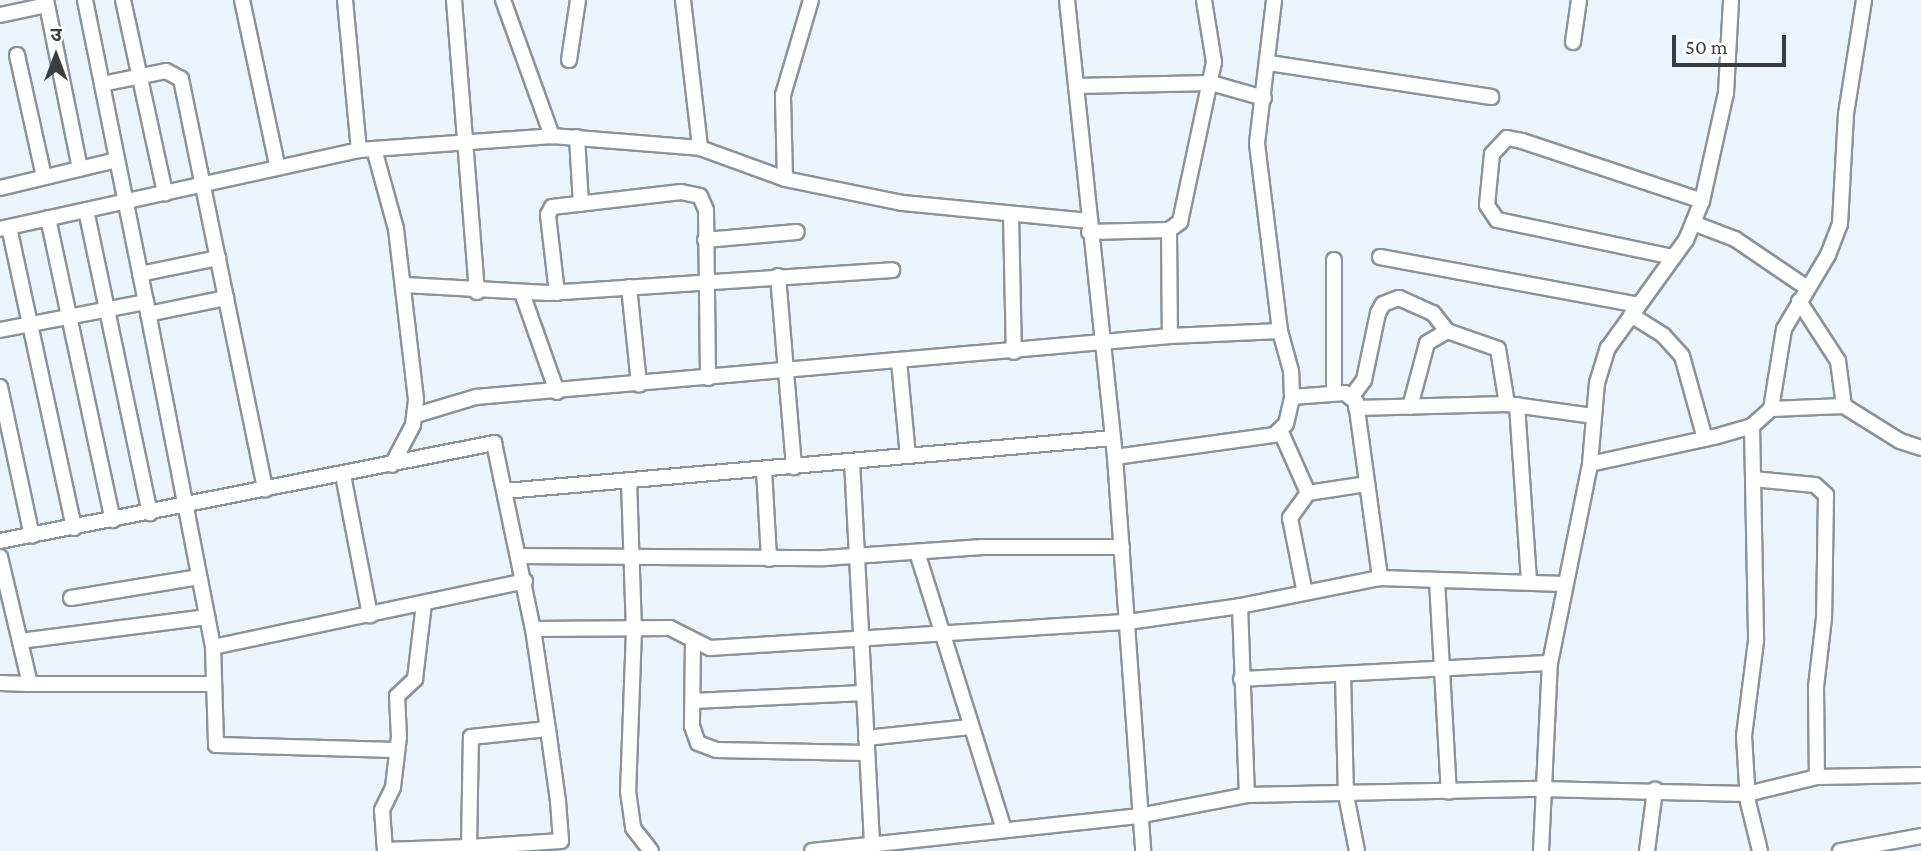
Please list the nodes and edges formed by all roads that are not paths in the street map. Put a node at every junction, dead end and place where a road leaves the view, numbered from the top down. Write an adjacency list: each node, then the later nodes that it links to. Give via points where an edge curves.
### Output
1 (85, 0): 24 (street)
2 (123, 0): 22 (street)
3 (242, 0): 35 (street)
4 (345, 0): 33 (street)
5 (454, 0): 30 (street)
6 (503, 0): 28 (street)
7 (579, 0): 20 (street)
8 (683, 0): 31 (street)
9 (811, 0): 38 (street, via 784,87)
10 (1067, 0): 25 (street)
11 (1204, 0): 23 (street, via 1214,42)
12 (1274, 0): 21 (street)
13 (1578, 0): 18 (street)
14 (1731, 0): 42 (street, via 1726,93)
15 (1864, 0): 64 (street, via 1847,104 1840,224)
16 (46, 3): 17 (street); 36 (street)
17 (0, 15)
18 (1573, 42)
19 (16, 55): 37 (street)
20 (569, 60)
21 (1269, 63): 26 (street); 27 (street)
22 (140, 77): 24 (street); 39 (street, via 166,71 181,79); 41 (street)
23 (1212, 83): 25 (street); 27 (street); 51 (street, via 1185,210)
24 (102, 84): 34 (street)
25 (1076, 86): 49 (street)
26 (1491, 97)
27 (1264, 98): 76 (street, via 1258,143)
28 (552, 136): 29 (street); 30 (street)
29 (578, 137): 31 (street); 44 (street)
30 (464, 139): 32 (street); 65 (street)
31 (700, 148): 38 (street)
32 (374, 149): 33 (street); 62 (street, via 396,229)
33 (359, 150): 35 (street)
34 (117, 160): 36 (street); 43 (street)
35 (277, 165): 39 (street)
36 (80, 169): 37 (street)
37 (44, 177): 40 (street)
38 (785, 179): 46 (street, via 902,203)
39 (203, 185): 41 (street); 56 (street)
40 (0, 187)
41 (165, 193): 43 (street)
42 (1702, 201): 48 (street); 55 (street, via 1522,141 1507,138 1492,154 1487,205 1497,220)
43 (125, 202): 45 (street); 59 (street)
44 (581, 204): 53 (street, via 692,193 704,201); 67 (street, via 552,207 549,212)
45 (86, 210): 47 (street); 71 (street)
46 (1011, 214): 49 (street); 80 (street)
47 (48, 218): 50 (street); 73 (street)
48 (1693, 223): 55 (street); 64 (street, via 1735,239)
49 (1089, 226): 51 (street); 79 (street)
50 (5, 228): 74 (street)
51 (1169, 229): 78 (street)
52 (797, 232): 53 (street)
53 (705, 240): 61 (street)
54 (1380, 257): 72 (street)
55 (1673, 257): 72 (street)
56 (218, 258): 59 (street); 68 (street)
57 (1334, 260): 87 (street)
58 (892, 270): 60 (street)
59 (140, 274): 70 (street)
60 (778, 276): 61 (street); 82 (street)
61 (704, 282): 63 (street); 83 (street)
62 (405, 285): 65 (street); 94 (street)
63 (629, 287): 67 (street); 84 (street)
64 (1807, 288): 69 (street)
65 (477, 292): 66 (street)
66 (522, 293): 67 (street); 86 (street, via 532,333)
67 (557, 293)
68 (226, 298): 70 (street); 112 (street)
69 (1799, 301): 92 (street, via 1838,361); 93 (street, via 1779,347)
70 (147, 308): 71 (street); 115 (street)
71 (105, 310): 73 (street); 116 (street)
72 (1634, 310): 95 (street, via 1608,348); 99 (street, via 1682,356)
73 (68, 317): 74 (street); 117 (street)
74 (28, 325): 75 (street); 118 (street)
75 (0, 330)
76 (1280, 331): 78 (street); 88 (street, via 1291,371)
77 (1447, 331): 89 (street, via 1425,308 1399,298 1383,304); 90 (street, via 1498,349); 91 (street, via 1427,343)
78 (1170, 336): 79 (street)
79 (1103, 343): 80 (street); 98 (street)
80 (1014, 352): 81 (street)
81 (899, 361): 82 (street); 101 (street)
82 (786, 371): 83 (street); 106 (street)
83 (708, 378): 84 (street)
84 (639, 384): 86 (street)
85 (0, 387): 119 (street)
86 (557, 392): 94 (street, via 459,399)
87 (1334, 393): 88 (street); 89 (street)
88 (1292, 397): 97 (street)
89 (1354, 402): 91 (street); 111 (street)
90 (1512, 405): 91 (street); 95 (street); 132 (street)
91 (1410, 407)
92 (1844, 407): 93 (street); 100 (street)
93 (1771, 409): 96 (street)
94 (415, 415): 105 (street)
95 (1594, 416): 104 (street)
96 (1752, 426): 99 (street); 109 (street)
97 (1280, 432): 102 (street); 114 (street)
98 (1113, 438): 101 (street); 102 (street)
99 (1705, 439): 104 (street)
100 (1921, 448)
101 (908, 456): 103 (street)
102 (1115, 457): 121 (street)
103 (852, 461): 106 (street); 123 (street)
104 (1590, 464): 133 (street)
105 (391, 465): 108 (street); 113 (street, via 494,443)
106 (794, 467): 107 (street)
107 (764, 469): 110 (street); 127 (street)
108 (343, 475): 112 (street); 138 (street)
109 (1753, 479): 163 (street, via 1815,485 1826,495 1824,618 1816,687); 167 (street, via 1756,641 1744,726)
110 (629, 481): 113 (street); 126 (street)
111 (1367, 484): 114 (street); 129 (street)
112 (265, 490): 115 (street)
113 (506, 491): 124 (street)
114 (1308, 493): 134 (street, via 1290,518)
115 (184, 506): 116 (street); 128 (street)
116 (150, 513): 117 (street)
117 (113, 520): 118 (street)
118 (74, 528): 119 (street)
119 (32, 536): 120 (street)
120 (0, 541)
121 (1122, 547): 122 (street); 140 (street)
122 (917, 552): 123 (street); 143 (street)
123 (857, 555): 127 (street); 144 (street)
124 (519, 556): 126 (street); 131 (street)
125 (0, 557): 145 (street)
126 (632, 558): 127 (street); 142 (street)
127 (769, 559)
128 (199, 577): 135 (street); 139 (street)
129 (1380, 578): 130 (street); 134 (street)
130 (1437, 580): 132 (street); 149 (street)
131 (525, 581): 136 (street); 141 (street)
132 (1529, 583): 133 (street)
133 (1564, 584): 148 (street)
134 (1304, 589): 137 (street)
135 (71, 598)
136 (424, 603): 138 (street); 160 (street, via 415,679 397,696)
137 (1240, 606): 140 (street); 151 (street)
138 (370, 615): 147 (street)
139 (207, 617): 145 (street); 147 (street)
140 (1128, 622): 143 (street); 170 (street)
141 (533, 629): 142 (street); 158 (street)
142 (634, 630): 146 (street, via 670,628); 178 (street, via 628,791 633,828)
143 (946, 634): 144 (street); 157 (street)
144 (861, 639): 146 (street, via 710,649); 155 (street)
145 (20, 641): 153 (street)
146 (693, 641): 156 (street)
147 (213, 647): 154 (street)
148 (1550, 663): 149 (street); 164 (street)
149 (1442, 668): 150 (street); 166 (street)
150 (1343, 674): 151 (street); 169 (street)
151 (1241, 679): 168 (street)
152 (5, 683): 153 (street)
153 (30, 684): 154 (street)
154 (214, 684): 160 (street, via 216,745)
155 (864, 693): 156 (street); 159 (street)
156 (692, 701): 161 (street, via 694,736 705,748)
157 (970, 727): 159 (street); 171 (street)
158 (548, 729): 175 (street, via 471,737); 176 (street, via 561,841)
159 (866, 738): 161 (street)
160 (397, 750): 177 (street, via 393,787 382,810)
161 (867, 753): 173 (street)
162 (1921, 775): 163 (street)
163 (1817, 777): 167 (street)
164 (1541, 789): 165 (street); 166 (street); 182 (street)
165 (1655, 790): 167 (street); 183 (street)
166 (1449, 792): 169 (street)
167 (1747, 793): 184 (street)
168 (1247, 795): 169 (street); 170 (street)
169 (1346, 795): 181 (street)
170 (1138, 816): 171 (street); 180 (street)
171 (1004, 831): 174 (street)
172 (1921, 836): 185 (street)
173 (872, 845): 174 (street); 179 (street)
174 (903, 846)
175 (469, 847): 176 (street); 177 (street)
176 (513, 848)
177 (385, 851)
178 (651, 851)
179 (812, 851)
180 (1143, 851)
181 (1357, 851)
182 (1541, 851)
183 (1647, 851)
184 (1760, 851)
185 (1840, 851)

